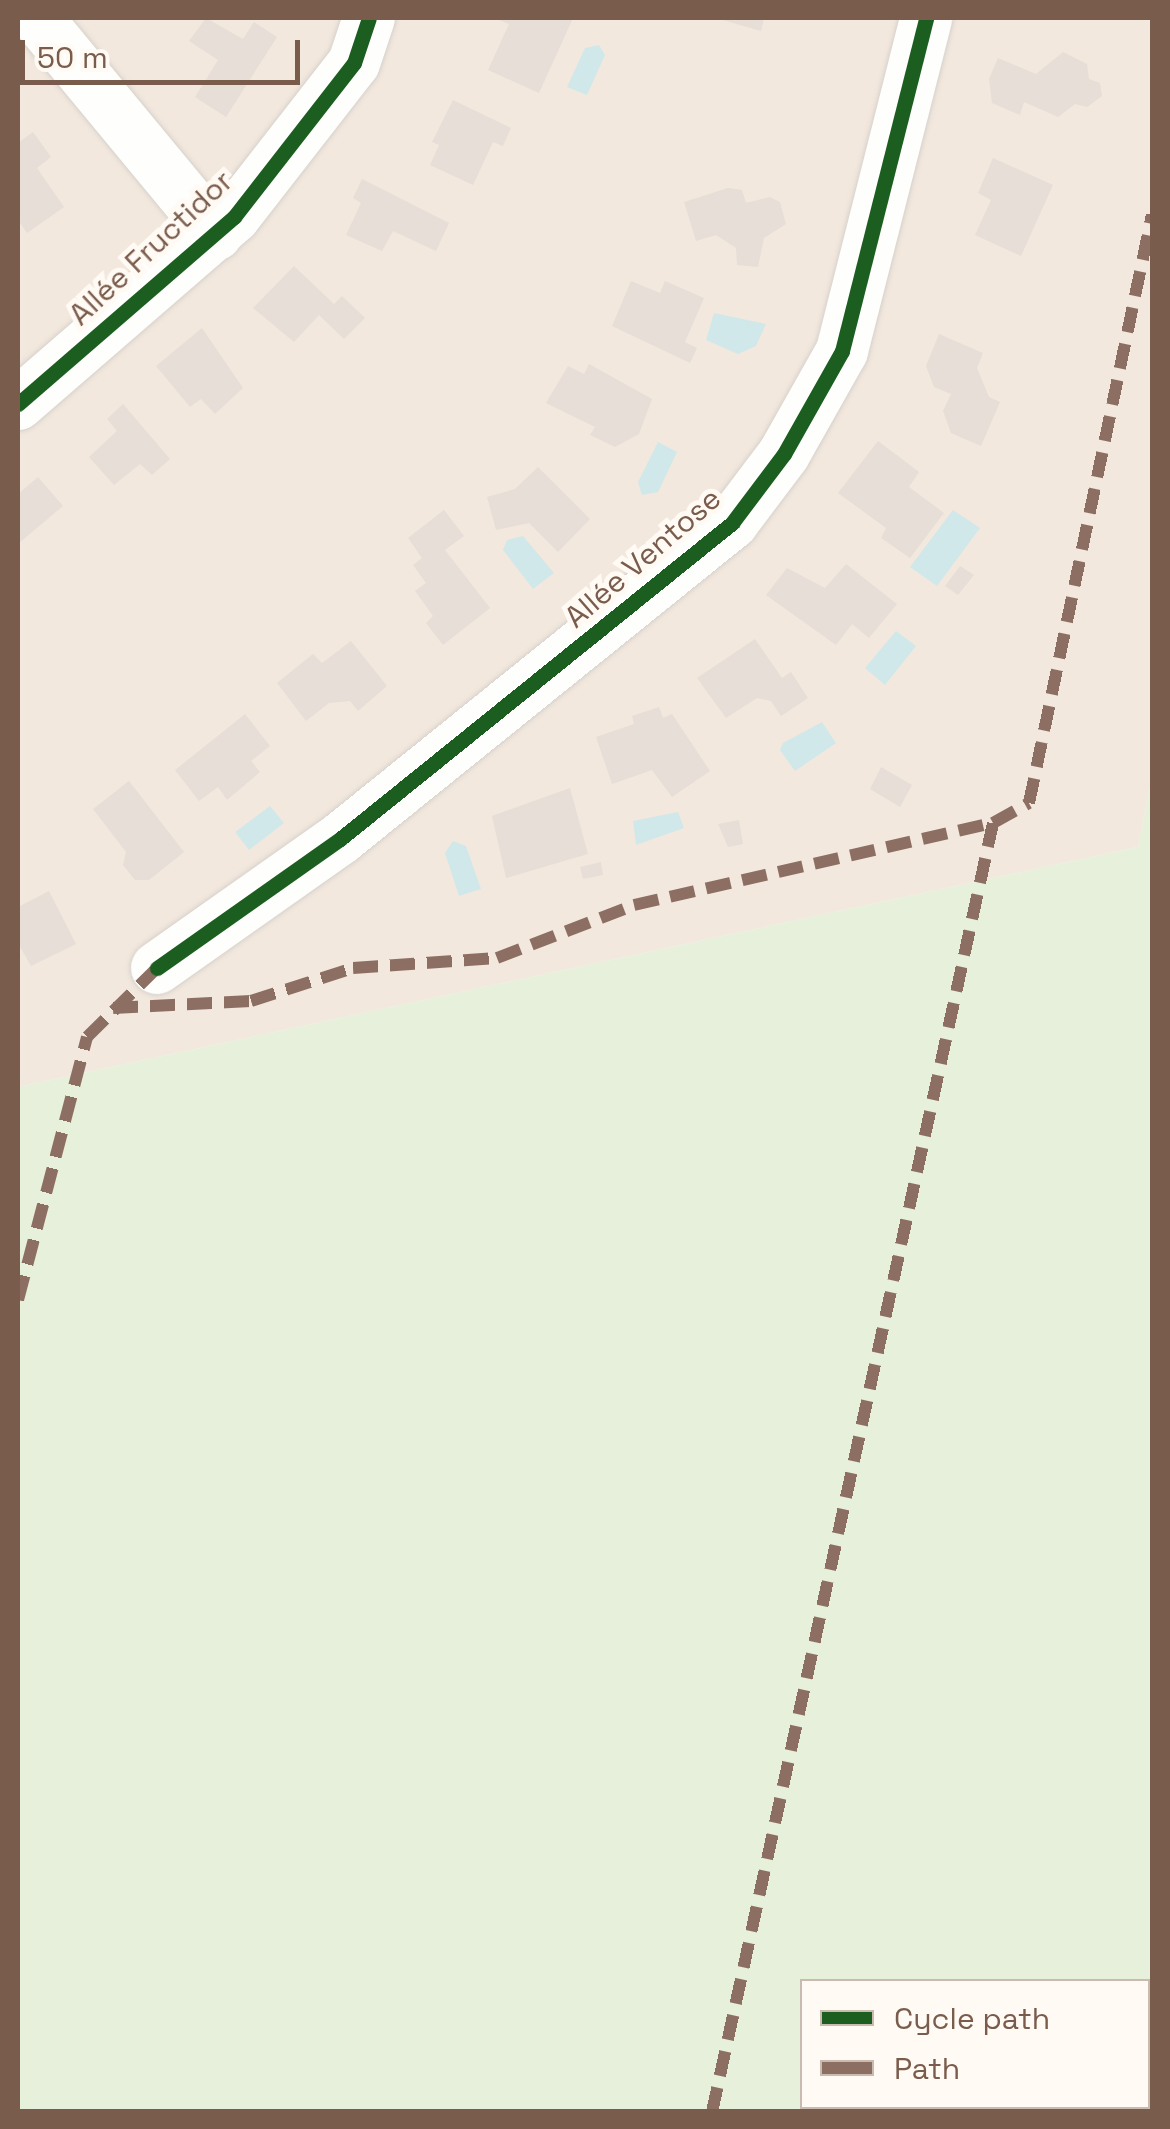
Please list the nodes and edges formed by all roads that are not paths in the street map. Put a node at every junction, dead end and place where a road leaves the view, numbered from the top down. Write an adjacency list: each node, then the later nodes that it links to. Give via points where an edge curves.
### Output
1 (37, 18): 4 (street)
2 (369, 18): 4 (street, Allée Fructidor, via 354,63)
3 (926, 18): 6 (street, Allée Ventose, via 842,351 784,454 732,523 340,839)
4 (216, 234): 5 (street, Allée Fructidor)
5 (18, 404)
6 (157, 968)

